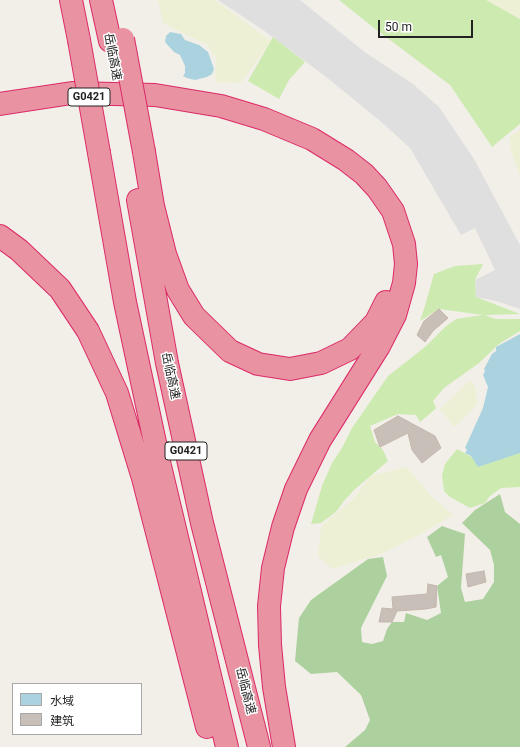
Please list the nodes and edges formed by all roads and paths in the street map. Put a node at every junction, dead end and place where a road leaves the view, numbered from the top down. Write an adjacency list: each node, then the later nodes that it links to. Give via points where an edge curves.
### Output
1 (71, 0): 10 (highway, G0421, bridge, via 125,302 158,458)
2 (101, 0): 4 (highway, 岳临高速)
3 (115, 0): 4 (highway)
4 (117, 40): 7 (highway, bridge)
5 (0, 104): 12 (highway, via 72,92 155,95 221,106 264,119 312,139 364,174 378,188 393,211 404,244 406,264 404,283 395,315 379,346 320,440 296,489 283,526 273,568 269,606 270,645)
6 (0, 113): 7 (highway, via 59,104 175,107 261,130 327,160 355,182 375,204 387,229 394,258 390,294 376,322 350,349 321,363 290,369 258,364 230,351 194,316 178,290 165,254 154,206)
7 (137, 152): 11 (highway, 岳临高速 / G0421, via 168,370 202,523)
8 (0, 236): 9 (highway, via 19,250 60,289 88,331 117,393 143,478)
9 (212, 747)
10 (227, 747)
11 (259, 747)
12 (284, 747)

